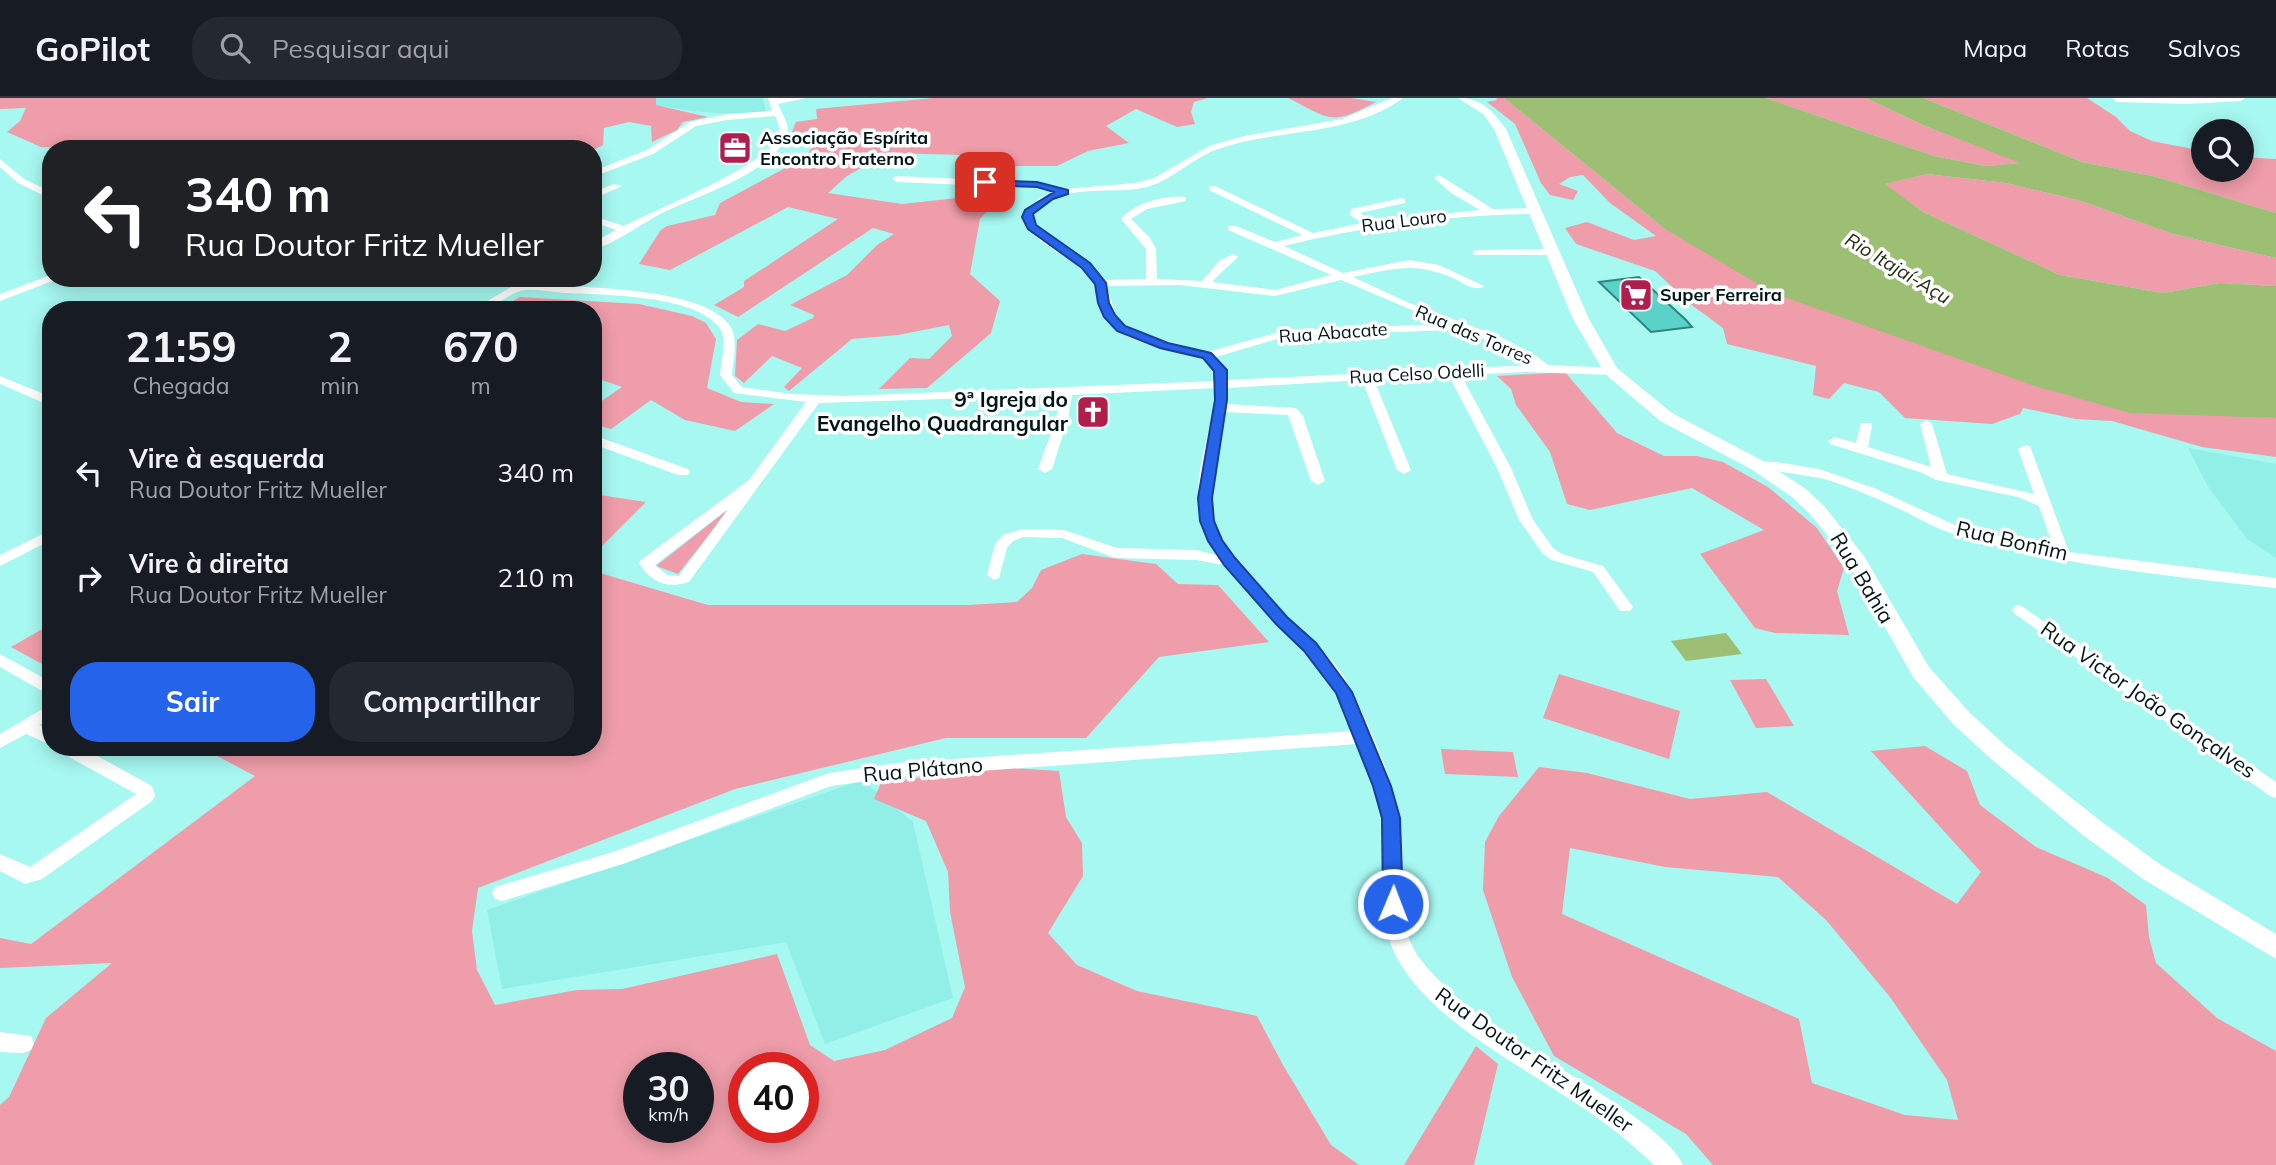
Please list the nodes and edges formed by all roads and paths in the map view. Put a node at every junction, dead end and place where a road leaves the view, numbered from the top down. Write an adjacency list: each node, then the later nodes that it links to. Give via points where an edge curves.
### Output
1 (802, 98): 6 (street)
2 (1399, 98): 16 (street, via 1344,121 1211,149 1150,184)
3 (1464, 98): 20 (main road, Rua Bahia, via 1495,121)
4 (2241, 98): 5 (street)
5 (2116, 99)
6 (772, 100): 7 (street)
7 (778, 113): 9 (street, via 694,124 650,152); 24 (street, via 782,139 766,156)
8 (0, 162): 14 (street)
9 (602, 171)
10 (1439, 178): 19 (street)
11 (897, 179): 16 (street, via 1037,185)
12 (617, 186): 15 (street)
13 (1212, 188): 25 (street)
14 (42, 192)
15 (602, 192)
16 (1065, 192): 34 (street, via 1037,205 1027,217 1031,227 1086,265)
17 (1183, 199): 32 (street, via 1141,208 1126,219 1130,229 1152,249)
18 (1402, 201): 22 (street, via 1354,211)
19 (1489, 211): 20 (street, Rua Louro); 22 (street, Rua Louro)
20 (1534, 211): 28 (main road, Rua Bahia)
21 (602, 222): 24 (street)
22 (1369, 224): 25 (street, Rua Louro)
23 (1232, 228): 27 (street, Rua das Torres)
24 (625, 230): 26 (street)
25 (1311, 236): 27 (street, Rua Louro)
26 (602, 242)
27 (1275, 245): 31 (street, Rua das Torres)
28 (1553, 252): 29 (street); 44 (main road, Rua Bahia, via 1589,336)
29 (1477, 253)
30 (1233, 257): 35 (street)
31 (1340, 277): 35 (street, via 1275,293); 36 (street, via 1409,263 1424,264); 41 (street, Rua das Torres, via 1371,297)
32 (1152, 281): 34 (street); 35 (street)
33 (42, 282): 39 (street)
34 (1101, 283): 42 (street, via 1110,317 1121,328 1164,346)
35 (1205, 284)
36 (1479, 286)
37 (518, 287): 40 (street)
38 (545, 287): 51 (street, Rua Celso Odelli, via 646,296 700,310 725,328 726,374 738,390)
39 (0, 298)
40 (493, 301)
41 (1461, 326): 42 (street, Rua Abacate, via 1286,333); 43 (street, Rua das Torres, via 1536,360)
42 (1207, 356): 48 (street, via 1220,370)
43 (1544, 368): 44 (street, Rua Celso Odelli); 45 (street, Rua Celso Odelli)
44 (1611, 371): 59 (main road, Rua Bahia, via 1666,417)
45 (1454, 373): 46 (street, Rua Celso Odelli); 73 (street, via 1526,520 1548,551 1598,569)
46 (1367, 377): 48 (street, Rua Celso Odelli); 61 (street)
47 (0, 380): 50 (street)
48 (1223, 384): 49 (street, Rua Celso Odelli); 52 (street, Rua Doutor Fritz Mueller)
49 (1067, 390): 51 (street, Rua Celso Odelli); 60 (street)
50 (42, 398)
51 (814, 399): 65 (street)
52 (1219, 408): 64 (street, via 1293,411); 70 (street, Rua Doutor Fritz Mueller, via 1205,498 1207,521)
53 (1926, 424): 63 (street)
54 (1866, 426): 57 (street)
55 (1835, 441): 57 (street)
56 (602, 442): 62 (street)
57 (1861, 449): 63 (street)
58 (2025, 449): 66 (street)
59 (1757, 465): 68 (street, Rua Bonfim, via 1832,477 1954,529); 86 (main road, Rua Bahia, via 1799,493 1835,531 1921,672 1961,719 2152,872)
60 (1045, 469)
61 (1404, 470)
62 (683, 472)
63 (1941, 477): 66 (street)
64 (1318, 481)
65 (755, 482): 65 (street, via 646,563 651,572 675,583 684,579)
66 (2045, 503): 68 (street)
67 (42, 539): 69 (street)
68 (2063, 554): 72 (street, Rua Bonfim)
69 (0, 561)
70 (1230, 562): 71 (street, via 1196,555 1115,553 1063,534 1022,533 1000,547); 80 (street, Rua Doutor Fritz Mueller, via 1331,672)
71 (994, 575)
72 (2276, 583)
73 (1625, 607)
74 (2020, 610): 83 (street, Rua Victor João Gonçalves)
75 (0, 660): 76 (street)
76 (42, 685)
77 (42, 716): 78 (street)
78 (26, 726): 79 (street); 81 (street)
79 (42, 734)
80 (1362, 737): 85 (street, Rua Plátano, via 897,770 830,780 616,859); 89 (street, Rua Doutor Fritz Mueller, via 1391,818 1393,904 1401,941 1413,966 1436,993 1527,1059 1592,1098)
81 (0, 742)
82 (82, 756): 84 (street, via 146,791 146,796 36,874 25,876)
83 (2276, 791)
84 (0, 862)
85 (502, 893)
86 (2276, 948)
87 (0, 1042): 88 (street)
88 (23, 1043)
89 (1671, 1165)

